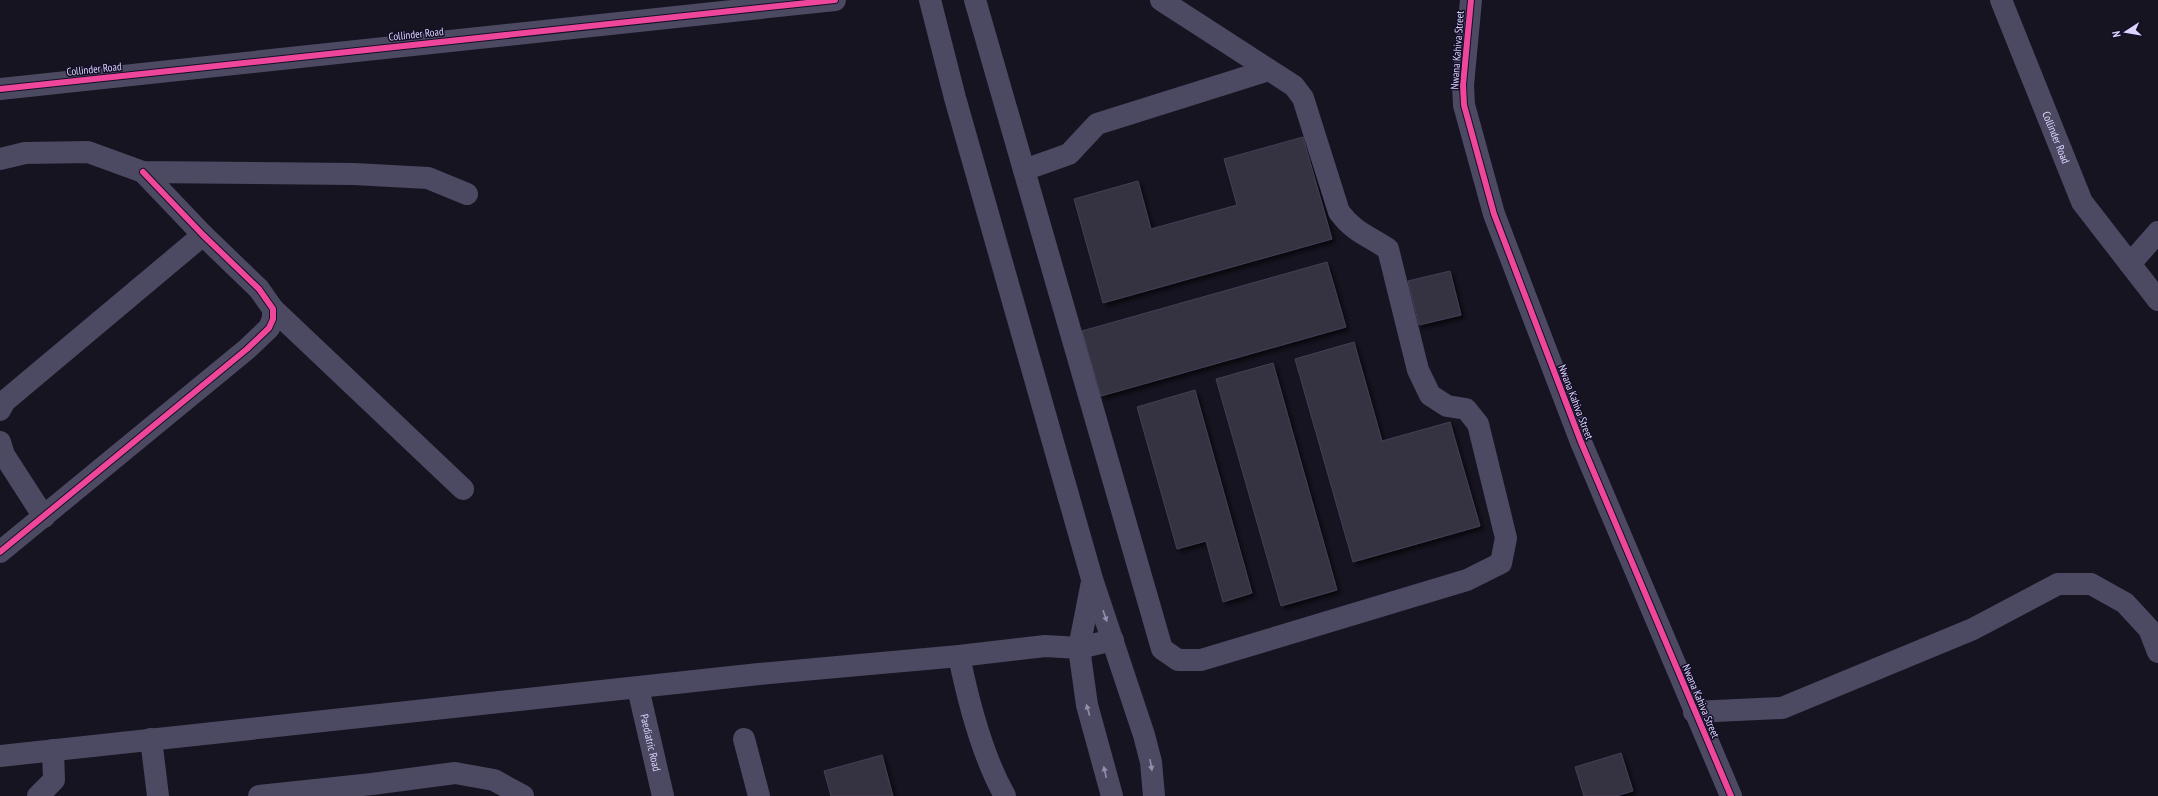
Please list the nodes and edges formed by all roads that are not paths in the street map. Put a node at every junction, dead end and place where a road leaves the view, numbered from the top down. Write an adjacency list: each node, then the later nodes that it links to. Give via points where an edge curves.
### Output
1 (835, 0): 8 (street, Collinder Road)
2 (930, 0): 23 (street, via 955,98)
3 (975, 0): 10 (street)
4 (1161, 0): 7 (street)
5 (1471, 0): 29 (street, Nwana Kahiva Street, via 1463,85 1464,106 1494,214 1581,442)
6 (2001, 0): 15 (street, Collinder Road, via 2082,202)
7 (1269, 70): 10 (street, via 1097,124 1069,154); 10 (street, via 1294,86 1303,98 1339,212 1349,225 1362,235 1388,249 1418,370 1430,395 1447,406 1466,410 1478,424 1506,538 1501,563 1485,573 1201,660 1178,660 1162,649)
8 (0, 89)
9 (0, 159): 11 (street, via 25,154 88,152)
10 (1024, 170)
11 (143, 172): 12 (street, via 354,174 428,178); 14 (street)
12 (467, 194)
13 (2158, 232): 15 (street)
14 (203, 235): 17 (street, via 259,289); 18 (street, via 5,401)
15 (2130, 264): 16 (street, Collinder Road)
16 (2158, 300)
17 (273, 309): 20 (street); 21 (street, via 273,319 269,328 247,349)
18 (0, 410)
19 (0, 442): 21 (street, via 4,455)
20 (464, 489)
21 (44, 517): 22 (street)
22 (0, 552)
23 (1092, 579): 24 (street, one-way to 24); 25 (street)
24 (1113, 640): 25 (street); 43 (street, one-way to 43, via 1151,762)
25 (1080, 648): 27 (street, via 1045,646); 42 (street, one-way to 25, via 1087,705)
26 (2158, 652): 29 (street, via 2150,629 2125,603 2091,584 2058,584 1973,629 1782,708)
27 (959, 656): 28 (street); 41 (street, via 969,699)
28 (638, 688): 30 (street); 39 (street, Paediatric Road)
29 (1694, 712): 44 (street, Nwana Kahiva Street)
30 (151, 739): 32 (street); 36 (street)
31 (744, 739): 40 (street)
32 (53, 750): 33 (street); 34 (street)
33 (0, 756)
34 (55, 788): 35 (street)
35 (38, 796)
36 (158, 796)
37 (259, 796): 38 (street, via 455,772 494,780)
38 (523, 796)
39 (663, 796)
40 (759, 796)
41 (1005, 796)
42 (1112, 796)
43 (1154, 796)
44 (1730, 796)

